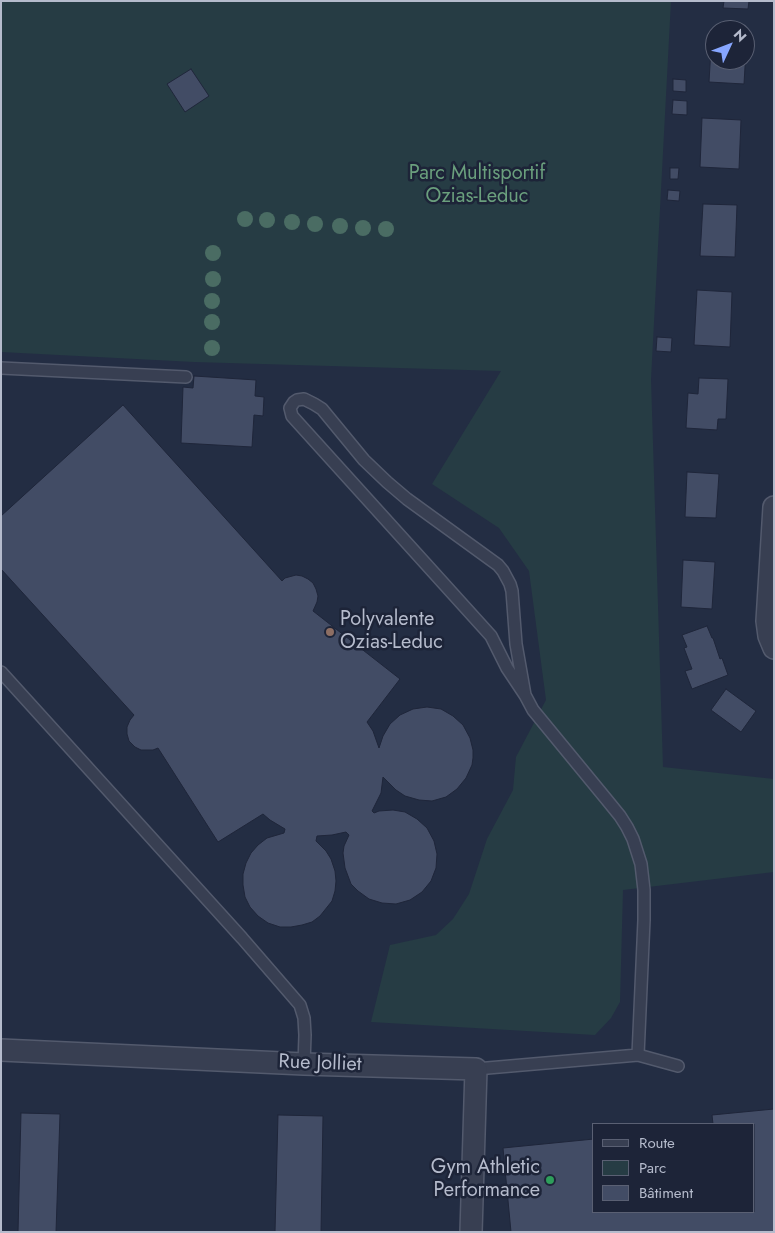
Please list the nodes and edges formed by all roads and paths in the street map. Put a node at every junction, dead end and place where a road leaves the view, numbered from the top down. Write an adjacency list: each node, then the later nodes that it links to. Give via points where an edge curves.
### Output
1 (1, 368): 2 (lane)
2 (186, 377)
3 (774, 507): 4 (street, via 767,621)
4 (774, 648)
5 (1, 672): 9 (lane, via 300,1005 304,1018)
6 (525, 695): 6 (lane, via 516,644 512,591 503,571 386,482 322,409 304,399 294,402 290,408 292,416 491,636); 8 (lane, via 533,710 620,816 633,839 643,877 644,912)
7 (1, 1050): 9 (street, Rue Jolliet)
8 (638, 1055): 10 (lane); 11 (lane)
9 (304, 1064): 11 (street, Rue Jolliet)
10 (678, 1066)
11 (476, 1069): 12 (street)
12 (471, 1232)

